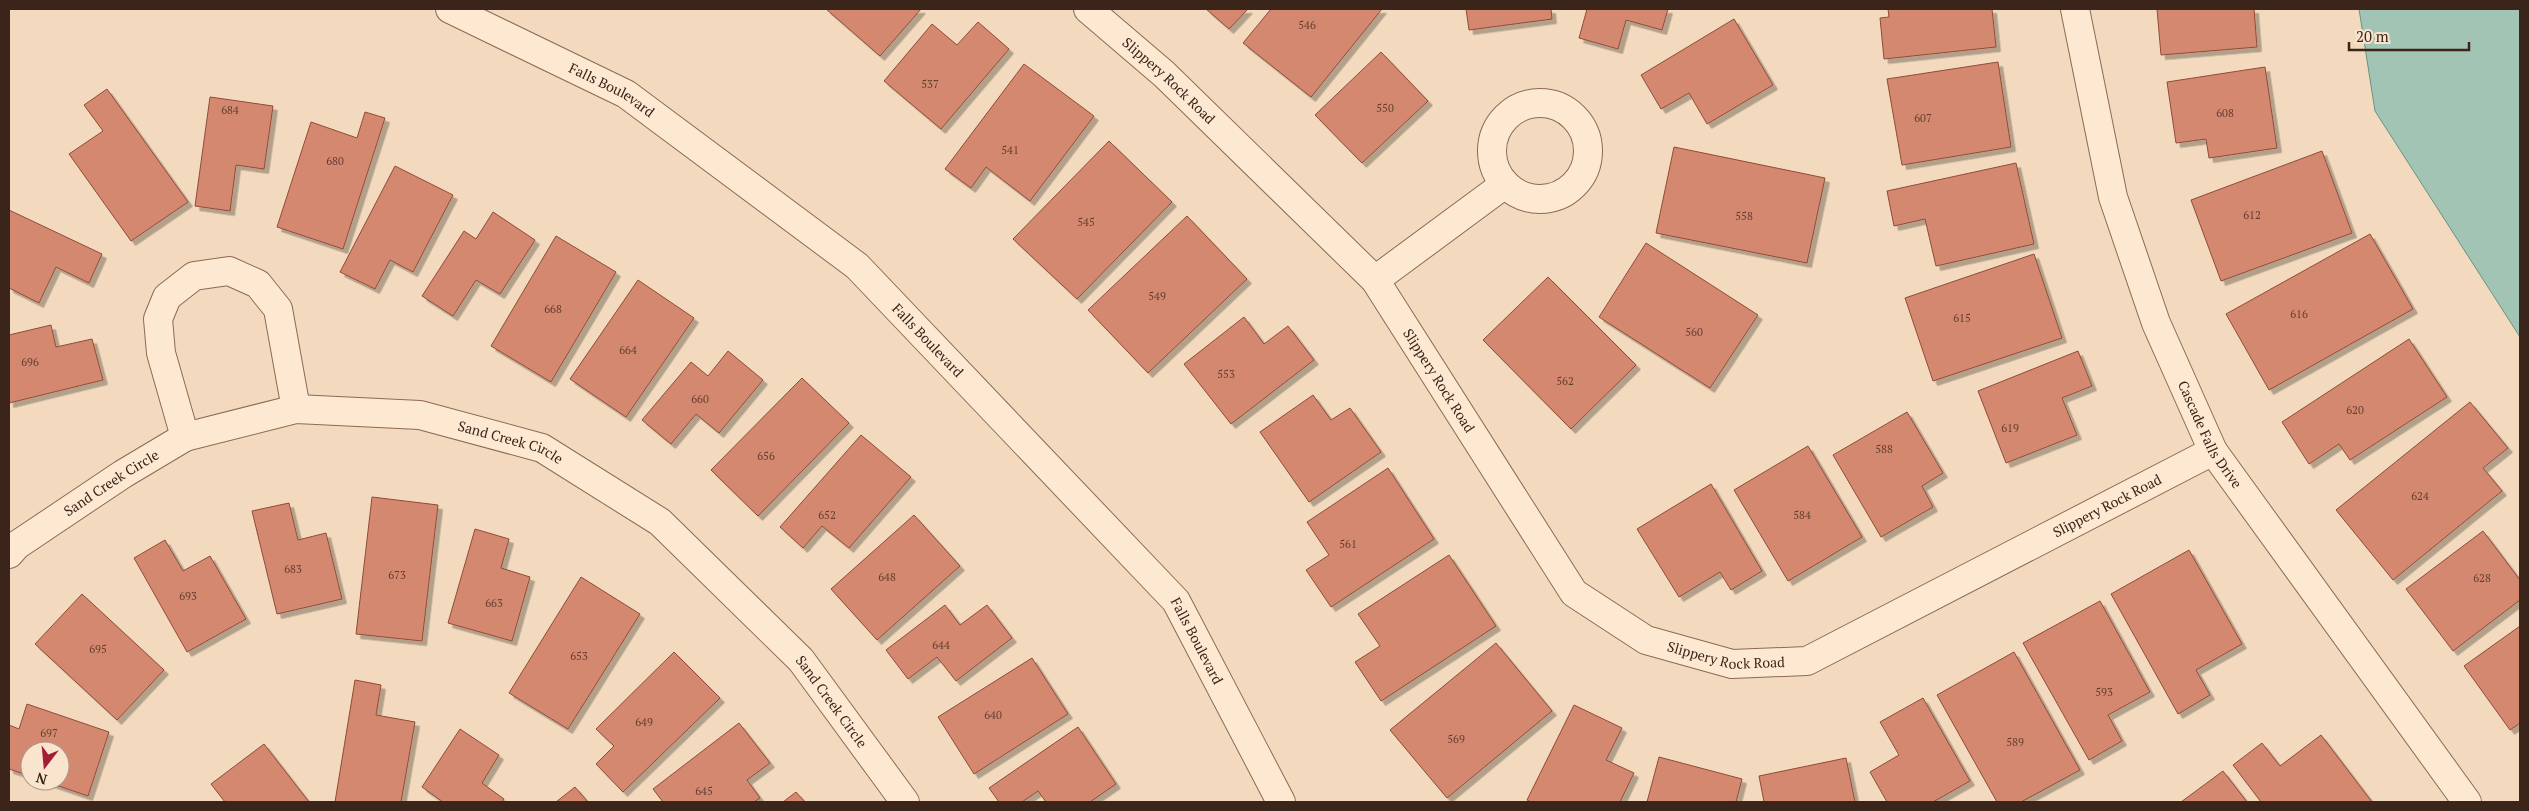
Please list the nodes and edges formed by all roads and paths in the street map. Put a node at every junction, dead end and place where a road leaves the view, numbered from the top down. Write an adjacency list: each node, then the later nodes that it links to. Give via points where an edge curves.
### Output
1 (450, 9): 11 (street, Falls Boulevard, via 626,94 857,266 1176,601)
2 (1088, 9): 5 (street, Slippery Rock Road, via 1164,74)
3 (2075, 9): 8 (street, Cascade Falls Drive, via 2113,196 2156,323)
4 (1505, 184): 5 (street)
5 (1375, 280): 8 (street, Slippery Rock Road, via 1574,593 1646,640 1732,664 1807,661)
6 (296, 408): 7 (street, Sand Creek Circle); 7 (street, via 278,309 258,284 229,271 194,276 167,297 158,319 161,353); 10 (street, Sand Creek Circle, via 420,415 542,448 660,522 800,660)
7 (185, 437): 9 (street, Sand Creek Circle, via 25,539)
8 (2213, 451): 12 (street, Cascade Falls Drive)
9 (9, 554)
10 (905, 802)
11 (1281, 802)
12 (2467, 802)

